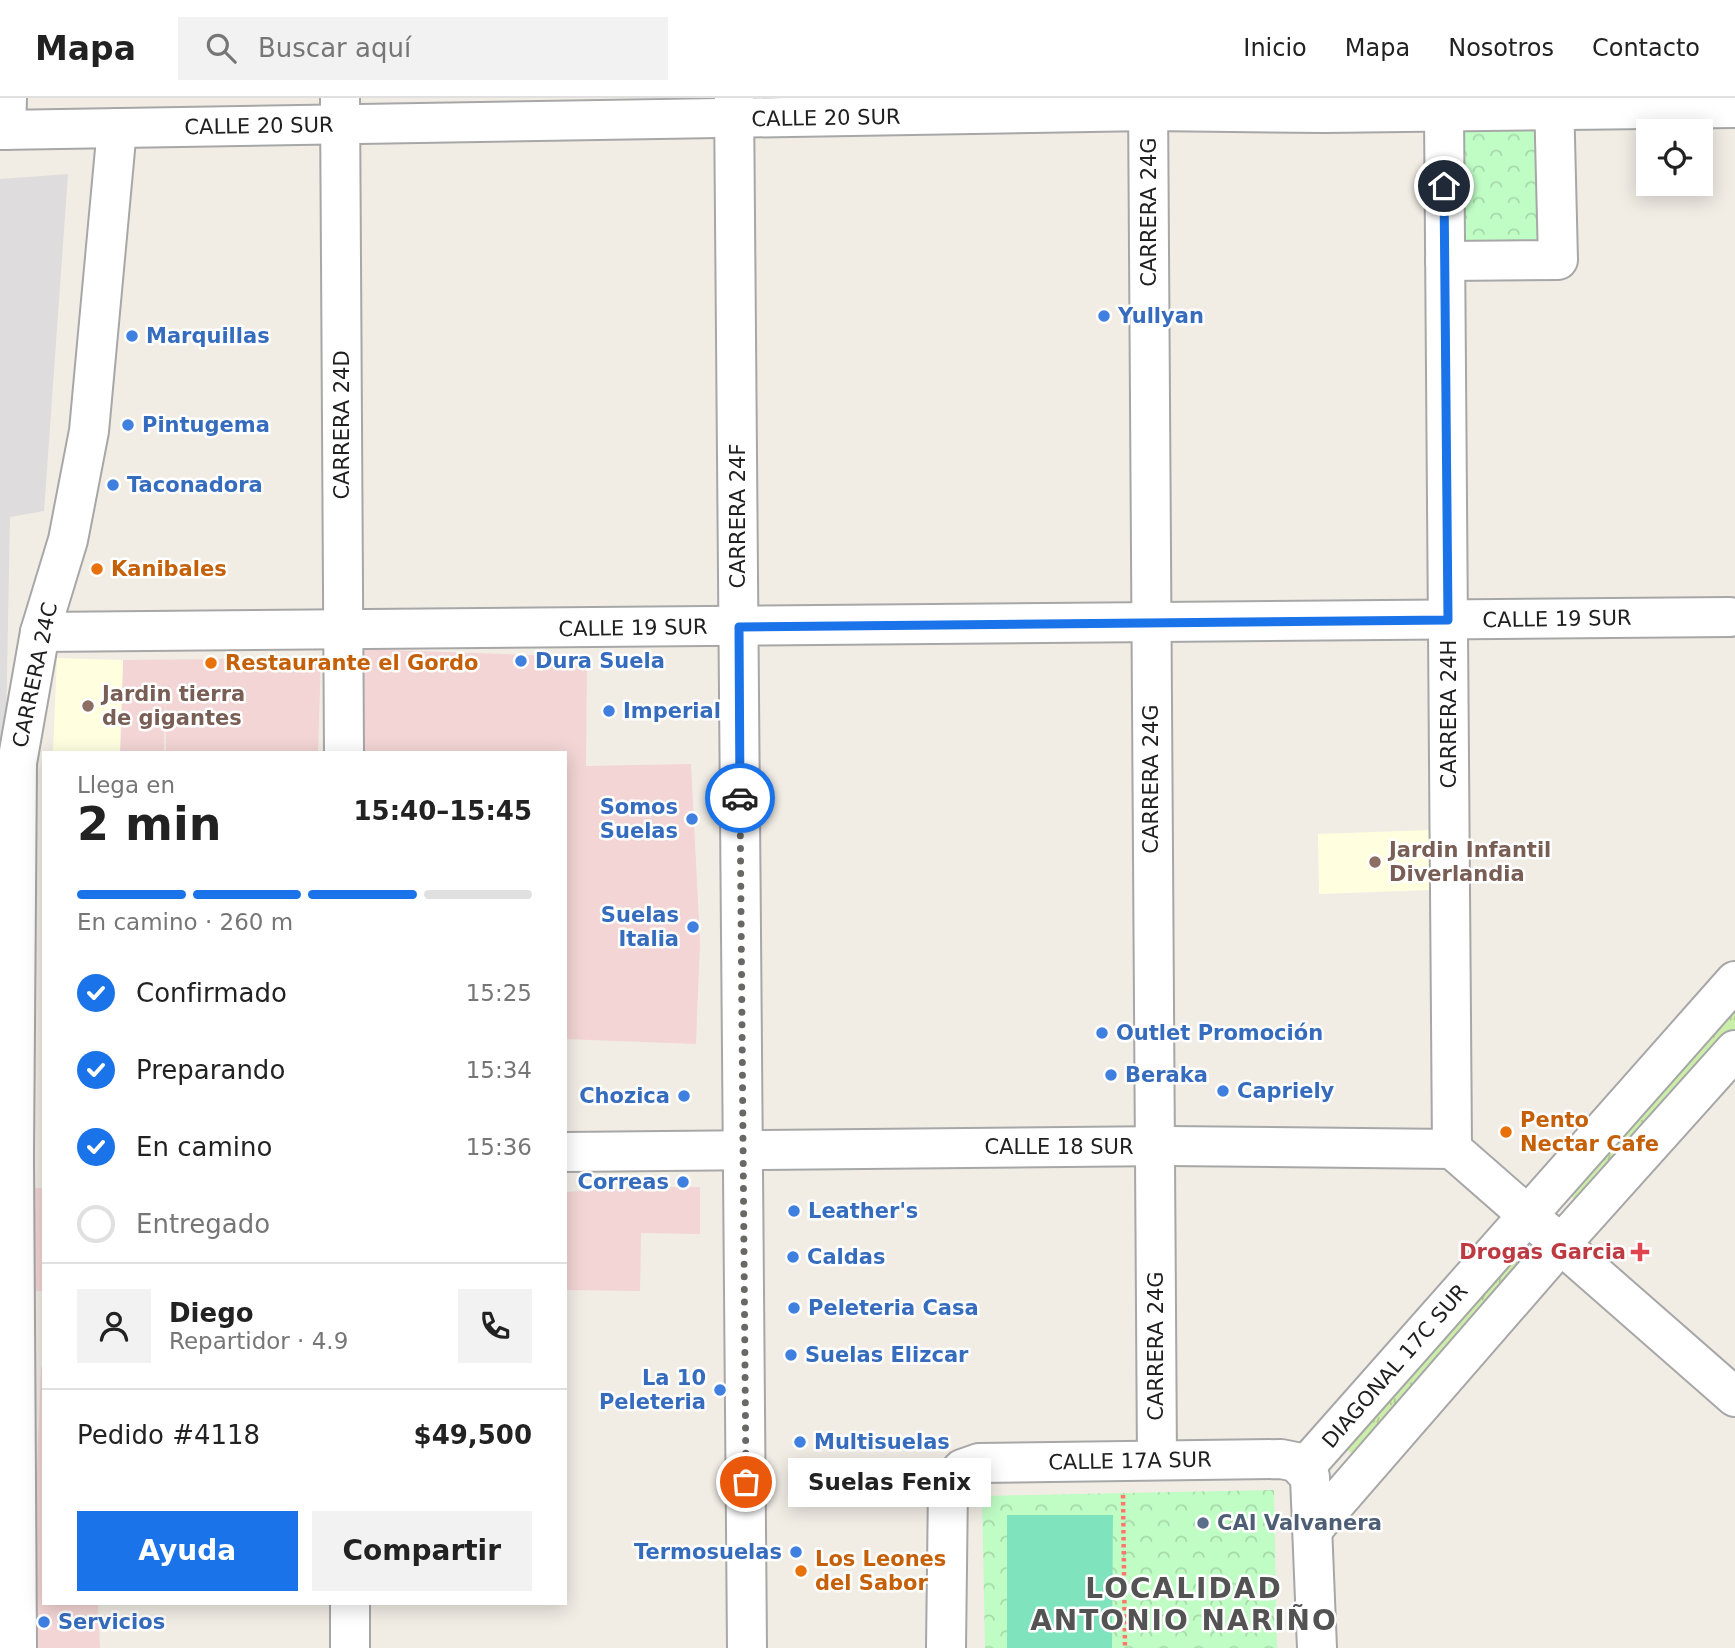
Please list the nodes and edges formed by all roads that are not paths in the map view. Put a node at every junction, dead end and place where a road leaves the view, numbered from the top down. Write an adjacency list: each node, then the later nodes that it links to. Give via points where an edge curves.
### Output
1 (1555, 104): 3 (street, CALLE 20 SUR); 6 (street, CALLE 20 SUR); 9 (street, via 1558,260)
2 (1148, 105): 4 (street, CALLE 20 SUR); 6 (street, CALLE 20 SUR); 12 (street, CARRERA 24G)
3 (1735, 108)
4 (734, 109): 5 (street, CALLE 20 SUR); 13 (street, CARRERA 24F)
5 (340, 112): 8 (street, CALLE 20 SUR); 14 (street, CARRERA 24D)
6 (1444, 112): 9 (street, CARRERA 24H)
7 (4, 119): 8 (street, CALLE 20 SUR)
8 (117, 128): 15 (street, CARRERA 24C, via 89,431 68,540)
9 (1445, 261): 11 (street, CARRERA 24H)
10 (1733, 617): 11 (street, CALLE 19 SUR)
11 (1448, 620): 12 (street, CALLE 19 SUR); 20 (street, CARRERA 24H)
12 (1150, 624): 13 (street, CALLE 19 SUR); 19 (street, CARRERA 24G)
13 (739, 627): 14 (street, CALLE 19 SUR); 21 (street, CARRERA 24F)
14 (343, 631): 15 (street, CALLE 19 SUR); 16 (street, CARRERA 24D)
15 (40, 632): 23 (street, CARRERA 24C, via 17,763)
16 (344, 751)
17 (1735, 981): 24 (street, DIAGONAL 17C SUR)
18 (1735, 1050): 25 (street)
19 (1154, 1146): 20 (street, CALLE 18 SUR); 21 (street, CALLE 18 SUR); 27 (street, CARRERA 24G)
20 (1452, 1149): 24 (street)
21 (743, 1150): 22 (street, CALLE 18 SUR); 33 (street, CARRERA 24F)
22 (567, 1152)
23 (19, 1157): 31 (street, CARRERA 24C)
24 (1527, 1216): 25 (street); 28 (street, DIAGONAL 17C SUR)
25 (1560, 1245): 26 (street); 29 (street)
26 (1735, 1397)
27 (1140, 1461): 28 (street, CALLE 17A SUR, via 1281,1459); 34 (street, CALLE 17A SUR, via 979,1463 961,1469 948,1486)
28 (1304, 1468): 29 (street, via 1313,1490)
29 (1314, 1528): 35 (street)
30 (350, 1605): 32 (street)
31 (17, 1648)
32 (350, 1648)
33 (747, 1648)
34 (946, 1648)
35 (1317, 1648)

